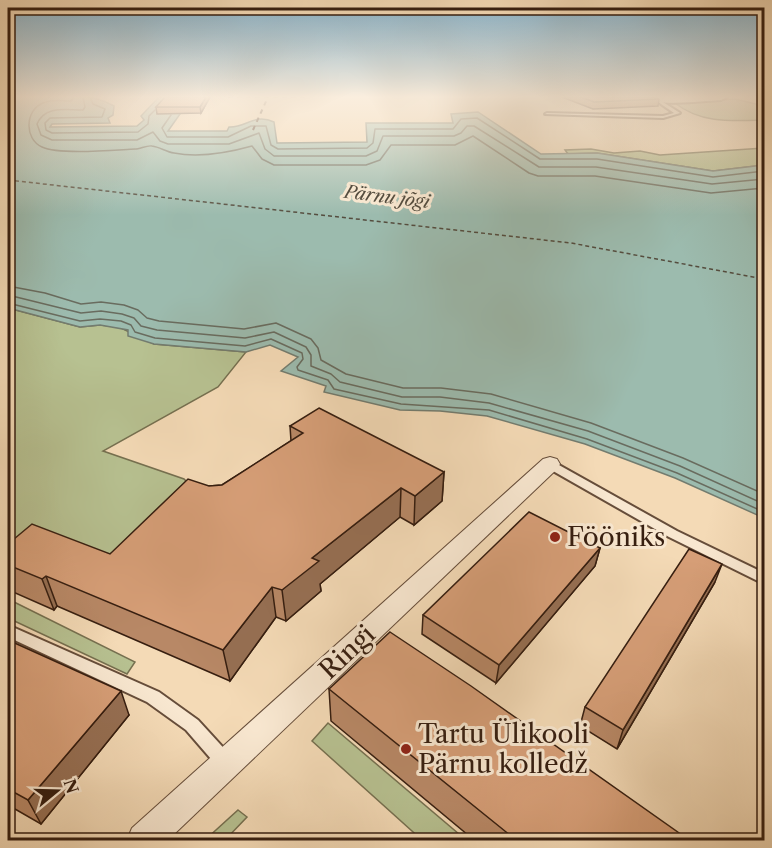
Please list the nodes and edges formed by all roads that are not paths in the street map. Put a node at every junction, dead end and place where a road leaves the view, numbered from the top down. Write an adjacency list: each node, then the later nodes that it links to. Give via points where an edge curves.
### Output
1 (550, 464): 2 (lane, via 673,534); 4 (street, Ringi, via 379,640)
2 (765, 579)
3 (8, 631): 4 (lane, via 153,697 192,725)
4 (226, 764): 5 (street, Ringi)
5 (144, 840)

